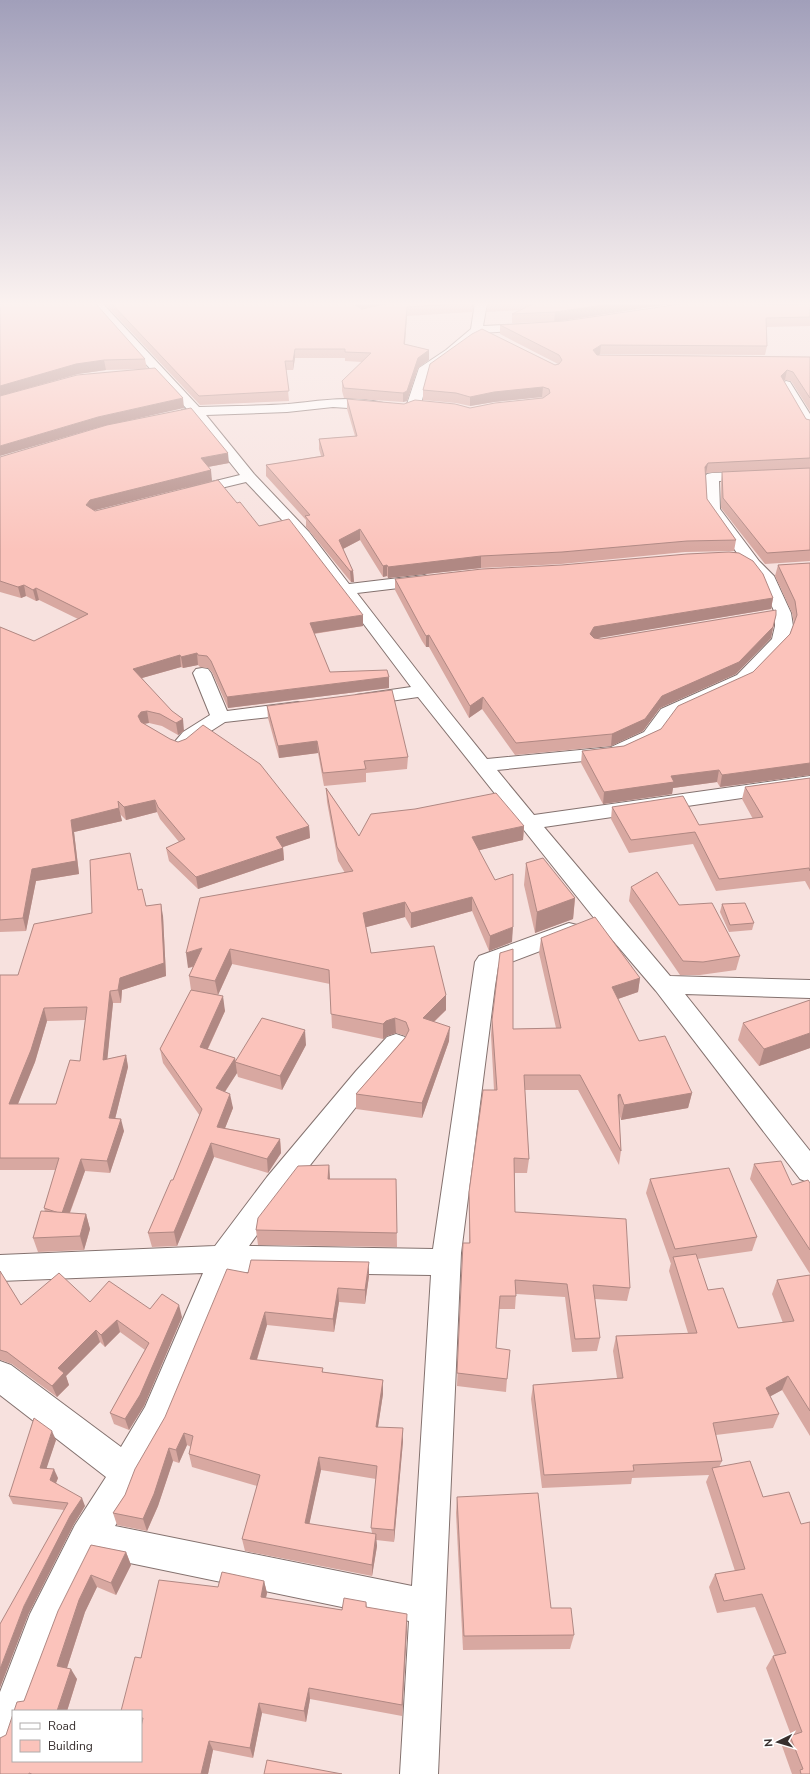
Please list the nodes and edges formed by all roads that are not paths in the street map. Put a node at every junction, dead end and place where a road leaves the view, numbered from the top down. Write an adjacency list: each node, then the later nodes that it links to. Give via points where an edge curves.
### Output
1 (786, 385): 8 (street)
2 (167, 386): 6 (street)
3 (418, 386): 4 (street, via 409,406)
4 (430, 405)
5 (389, 407): 6 (street, via 333,403 287,408)
6 (196, 411): 7 (street); 10 (street)
7 (174, 416)
8 (810, 425)
9 (810, 473): 13 (street, via 712,477 713,509)
10 (249, 477): 11 (street); 15 (street, via 304,535)
11 (180, 494)
12 (720, 557): 13 (street, via 744,558)
13 (764, 568): 22 (street, via 776,614 784,626 780,640 743,679 668,713 651,736 615,753)
14 (442, 578): 15 (street)
15 (345, 589): 17 (street)
16 (202, 673): 20 (street)
17 (424, 691): 18 (street); 22 (street)
18 (346, 702)
19 (315, 706): 20 (street)
20 (220, 717): 21 (street, via 190,736 180,746)
21 (169, 739)
22 (483, 764): 24 (street)
23 (810, 782): 24 (street)
24 (529, 822): 25 (street)
25 (606, 917): 26 (street); 31 (street, via 487,962)
26 (664, 985): 27 (street); 29 (street)
27 (810, 989)
28 (396, 1044): 30 (street, via 277,1185)
29 (810, 1171)
30 (223, 1259): 31 (street); 32 (street); 34 (street, via 156,1418)
31 (447, 1262): 36 (street)
32 (0, 1268)
33 (0, 1376): 34 (street)
34 (125, 1471): 35 (street, via 116,1494)
35 (87, 1537): 36 (street); 37 (street, via 48,1614 7,1723)
36 (428, 1607): 38 (street)
37 (0, 1731)
38 (419, 1774)

